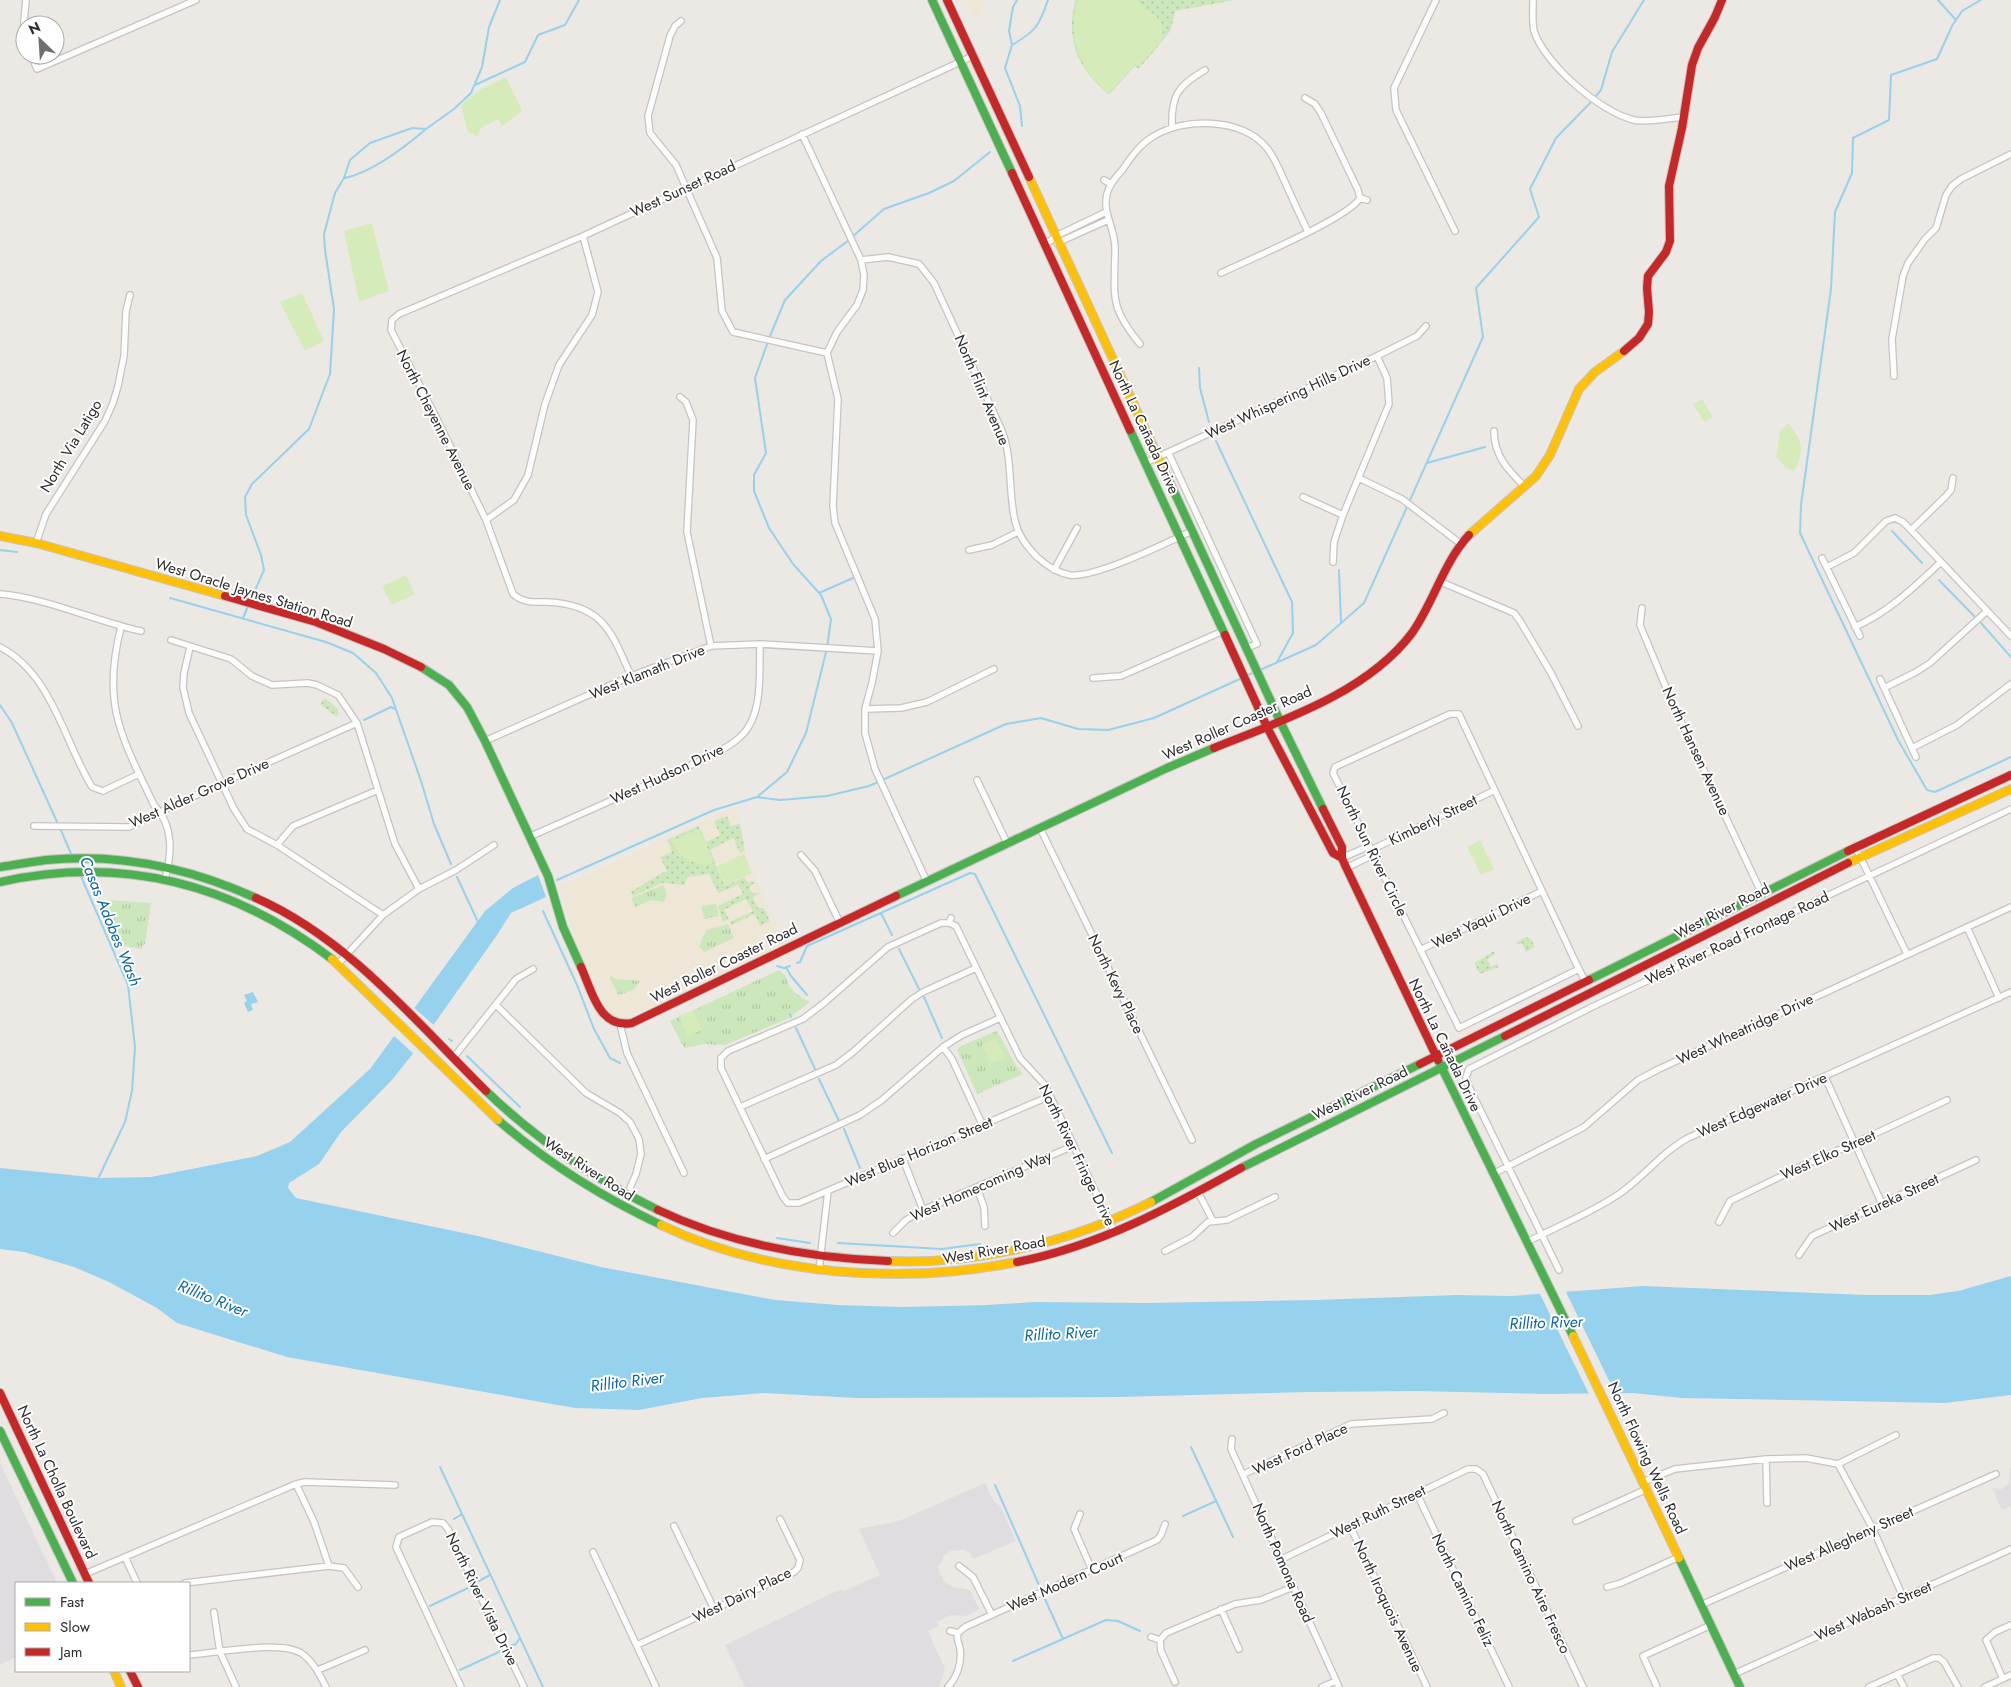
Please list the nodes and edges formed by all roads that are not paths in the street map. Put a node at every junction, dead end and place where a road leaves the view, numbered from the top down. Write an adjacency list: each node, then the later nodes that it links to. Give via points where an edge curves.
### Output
1 (26, 0): 8 (street)
2 (196, 0): 11 (street)
3 (932, 0): 12 (main road, North La Cañada Drive)
4 (947, 0): 10 (main road, North La Cañada Drive)
5 (1436, 0): 28 (street, via 1401,70 1394,98 1396,110)
6 (1532, 0): 17 (street, via 1534,29 1541,46 1551,62 1572,82 1615,112 1636,121)
7 (1722, 0): 17 (main road, West Roller Coaster Road, via 1719,14 1698,46 1692,62)
8 (25, 15)
9 (681, 21): 23 (street, via 670,36 648,126 655,141 676,165)
10 (973, 56): 12 (street, West Sunset Road); 31 (main road, North La Cañada Drive)
11 (65, 57)
12 (960, 62): 19 (street, West Sunset Road); 32 (main road, North La Cañada Drive)
13 (35, 65): 14 (street, via 37,69)
14 (46, 65)
15 (1205, 70): 18 (street, via 1189,79 1177,93 1171,106)
16 (1305, 98): 24 (street, via 1321,113 1358,190)
17 (1684, 117): 49 (main road, West Roller Coaster Road, via 1668,182 1667,213 1671,240 1668,249 1649,272 1650,318 1646,328 1631,345 1604,363 1586,381 1571,405 1548,458)
18 (1172, 128): 22 (street, via 1140,146); 29 (street, via 1200,123 1229,125 1256,137 1276,164)
19 (802, 134): 23 (street, West Sunset Road); 33 (street)
20 (2011, 154): 41 (street, via 1952,186 1936,228 1908,264 1901,284 1892,339)
21 (1104, 180): 22 (street)
22 (1111, 184): 26 (street)
23 (686, 186): 30 (street, West Sunset Road); 39 (street, via 717,258 722,311 733,332)
24 (1359, 200): 25 (street); 29 (street)
25 (1367, 200)
26 (1106, 212): 27 (street); 31 (street)
27 (1108, 220): 31 (street); 38 (street, via 1116,248 1113,286 1117,306 1123,322)
28 (1455, 231)
29 (1308, 232): 34 (street)
30 (583, 236): 36 (street, West Sunset Road, via 399,314); 54 (street, via 598,292 592,315 559,365 545,404 528,475 514,500)
31 (1057, 239): 32 (street); 45 (main road, North La Cañada Drive)
32 (1045, 245): 46 (main road, North La Cañada Drive)
33 (861, 260): 39 (street, via 863,290 857,306); 58 (street, North Flint Avenue, via 888,257 921,262 938,290 1002,431 1009,454)
34 (1221, 273)
35 (130, 294): 61 (street, North Via Latigo, via 124,356 113,403 46,514)
36 (392, 320): 54 (street, North Cheyenne Avenue, via 391,330)
37 (1426, 326): 40 (street, West Whispering Hills Drive, via 1417,336)
38 (1140, 344)
39 (827, 353): 85 (street, via 838,399 832,493 835,522 875,619)
40 (1378, 356): 44 (street, West Whispering Hills Drive); 47 (street, via 1387,378 1389,404)
41 (1894, 376)
42 (680, 397): 81 (street, via 686,402 693,420 687,532)
43 (1494, 431): 49 (street, via 1500,458)
44 (1168, 452): 45 (street, West Whispering Hills Drive); 84 (street, North La Cañada Drive, via 1257,644)
45 (1159, 457): 46 (street, West Whispering Hills Drive); 57 (main road, North La Cañada Drive)
46 (1145, 463): 60 (main road, North La Cañada Drive)
47 (1359, 478): 52 (street); 62 (street, via 1402,499)
48 (1953, 478): 56 (street, via 1951,490)
49 (1525, 487): 62 (main road, West Roller Coaster Road)
50 (1303, 497): 52 (street)
51 (1894, 511): 53 (street)
52 (1344, 515): 65 (street, via 1334,542)
53 (1894, 518): 56 (street); 67 (street, via 1886,521 1854,553)
54 (486, 520): 87 (street, North Cheyenne Avenue, via 514,594 528,602 565,603 591,613 608,628)
55 (1077, 528): 68 (street)
56 (1911, 530): 66 (street)
57 (1192, 531): 60 (street); 84 (main road, North La Cañada Drive)
58 (1018, 532): 63 (street, via 992,545); 68 (street, North Flint Avenue, via 1032,551)
59 (0, 536): 61 (main road)
60 (1180, 537): 68 (street, via 1098,571 1071,575); 76 (main road, North La Cañada Drive)
61 (36, 543): 97 (main road, West Oracle Jaynes Station Road, via 316,622 384,649 416,664 449,686 467,707)
62 (1461, 544): 69 (main road, West Roller Coaster Road)
63 (969, 550)
64 (1822, 558): 67 (street)
65 (1333, 562)
66 (1941, 562): 72 (street); 74 (street, via 1894,605)
67 (1827, 567): 74 (street)
68 (1054, 570)
69 (1440, 582): 93 (main road, West Roller Coaster Road, via 1416,627 1389,658 1347,687); 95 (street, via 1514,613 1549,668)
70 (0, 594): 73 (street, via 27,598)
71 (1642, 608): 129 (street, North Hansen Avenue, via 1640,625 1674,709)
72 (1987, 610): 78 (street); 91 (street, via 1930,663)
73 (121, 627): 75 (street); 100 (street, via 113,665 113,693 120,732)
74 (1856, 627): 77 (street)
75 (141, 631)
76 (1223, 631): 88 (street, via 1121,676); 96 (main road, North La Cañada Drive)
77 (1860, 636)
78 (2011, 636)
79 (171, 640): 83 (street)
80 (760, 644): 81 (street, West Klamath Drive); 85 (street, West Klamath Drive); 111 (street, West Hudson Drive, via 759,694 751,722 741,737 707,758)
81 (711, 646): 87 (street, West Klamath Drive)
82 (0, 647): 100 (street, via 23,664 42,687 97,793)
83 (190, 647): 94 (street, via 231,659 252,676 272,685 308,683 329,690 345,703); 103 (street, via 184,673 185,698 189,714)
84 (1246, 648): 93 (main road, North La Cañada Drive)
85 (878, 651): 92 (street)
86 (994, 669): 92 (street, via 926,702 901,708)
87 (631, 676): 97 (street, West Klamath Drive)
88 (1093, 678)
89 (1880, 679): 91 (street)
90 (2011, 684): 98 (street, via 1957,725)
91 (1884, 688): 98 (street)
92 (865, 709): 126 (street, via 866,733 875,769)
93 (1280, 721): 96 (main road, West Roller Coaster Road); 119 (main road, North La Cañada Drive, via 1342,847)
94 (357, 724): 103 (street, West Alder Grove Drive); 105 (street)
95 (1578, 726)
96 (1267, 727): 110 (main road, West Roller Coaster Road, via 1191,757); 119 (main road, North La Cañada Drive, via 1324,838 1333,853)
97 (485, 741): 111 (main road, West Oracle Jaynes Station Road)
98 (1912, 748): 99 (street)
99 (1916, 757)
100 (139, 774): 108 (street, via 154,806)
101 (2011, 775): 115 (main road, West River Road)
102 (978, 780): 112 (street)
103 (222, 783): 108 (street, West Alder Grove Drive); 113 (street, via 247,829)
104 (2011, 789): 118 (main road, West River Road)
105 (378, 790): 113 (street, via 293,826); 127 (street, via 395,844)
106 (1495, 790): 116 (street, Kimberly Street); 116 (street, North Sun River Circle, via 1459,714 1450,714 1335,767 1333,773); 128 (street, North Sun River Circle)
107 (2011, 809): 123 (street, West River Road Frontage Road)
108 (161, 813): 109 (street, West Alder Grove Drive, via 129,827); 120 (street, via 170,838)
109 (34, 826)
110 (1040, 828): 112 (main road, West Roller Coaster Road); 158 (street, North Kevy Place)
111 (530, 836): 146 (main road, West Oracle Jaynes Station Road, via 553,887 564,927 601,1011 606,1019)
112 (1007, 844): 126 (main road, West Roller Coaster Road)
113 (277, 845): 131 (street)
114 (494, 845): 127 (street)
115 (1855, 846): 118 (street); 129 (main road, West River Road)
116 (1371, 851): 119 (street, Kimberly Street); 122 (street, Kimberly Street); 134 (street, North Sun River Circle)
117 (801, 855): 132 (street, via 815,871)
118 (1861, 857): 123 (street); 150 (main road, West River Road)
119 (1342, 858): 122 (main road, North La Cañada Drive)
120 (168, 866): 121 (main road, West River Road, via 112,858 62,858); 124 (street); 136 (main road, West River Road, via 210,877 250,893 299,919)
121 (0, 867)
122 (1346, 868): 148 (main road, North La Cañada Drive)
123 (1870, 876): 135 (street); 164 (street, West River Road Frontage Road, via 1475,1064 1466,1073 1468,1085)
124 (165, 879): 125 (main road, West River Road, via 85,870 37,874); 137 (main road, West River Road, via 211,892 263,914)
125 (0, 882)
126 (927, 882): 132 (main road, West Roller Coaster Road)
127 (419, 889): 131 (street)
128 (1542, 891): 134 (street, West Yaqui Drive); 139 (street, North Sun River Circle)
129 (1761, 892): 141 (main road, West River Road)
130 (2011, 907): 133 (street, West Wheatridge Drive)
131 (382, 915): 136 (street)
132 (840, 923): 146 (main road, West Roller Coaster Road, via 632,1023)
133 (1967, 927): 135 (street, West Wheatridge Drive); 143 (street)
134 (1420, 950): 139 (street, North Sun River Circle, via 1459,1028)
135 (1907, 954): 164 (street, West Wheatridge Drive, via 1658,1069 1638,1080 1584,1128)
136 (347, 955): 137 (street); 149 (main road, West River Road)
137 (338, 964): 157 (main road, West River Road)
138 (976, 968): 145 (street, North River Fringe Drive); 154 (street, via 912,999 836,1065); 154 (street, North River Fringe Drive, via 956,926 950,921 888,947 803,1019 719,1058)
139 (1579, 969): 141 (street, North Sun River Circle)
140 (533, 970): 144 (street, via 516,979)
141 (1585, 982): 148 (main road, West River Road)
142 (2011, 992): 143 (street, West Edgewater Drive)
143 (2000, 998): 151 (street, West Edgewater Drive)
144 (496, 1005): 149 (street); 170 (street, via 586,1094 630,1122 639,1139 641,1154)
145 (1000, 1018): 147 (street); 152 (street, North River Fringe Drive, via 1020,1058 1046,1085)
146 (617, 1024): 165 (street, via 627,1053)
147 (943, 1047): 155 (street, via 952,1059); 161 (street, via 860,1116)
148 (1435, 1056): 150 (main road, North La Cañada Drive); 174 (main road, West River Road)
149 (453, 1058): 156 (main road, West River Road)
150 (1441, 1068): 166 (main road, North La Cañada Drive); 169 (main road, West River Road)
151 (1825, 1077): 159 (street); 180 (street, West Edgewater Drive, via 1684,1140 1620,1193)
152 (1050, 1096): 155 (street, West Blue Horizon Street); 160 (street, North River Fringe Drive)
153 (1947, 1100): 159 (street, West Elko Street)
154 (740, 1107): 161 (street)
155 (982, 1124): 162 (street, West Blue Horizon Street)
156 (528, 1128): 157 (main road); 170 (main road, West River Road, via 578,1165)
157 (519, 1138): 185 (main road, West River Road, via 600,1195 672,1231 734,1253)
158 (1192, 1140)
159 (1855, 1143): 172 (street); 176 (street, West Elko Street, via 1730,1201)
160 (1074, 1146): 167 (street, West Homecoming Way); 174 (street, North River Fringe Drive)
161 (764, 1158): 168 (street, West Blue Horizon Street, via 787,1205)
162 (902, 1159): 168 (street, West Blue Horizon Street); 173 (street)
163 (1976, 1160): 172 (street, West Eureka Street)
164 (1508, 1167): 166 (street, West Wheatridge Drive); 180 (street)
165 (684, 1173)
166 (1493, 1174): 181 (main road, North La Cañada Drive)
167 (977, 1188): 173 (street, West Homecoming Way); 177 (street, via 983,1202)
168 (828, 1190): 184 (street)
169 (1198, 1192): 175 (street); 179 (main road, West River Road)
170 (627, 1195): 184 (main road, West River Road, via 728,1237)
171 (1275, 1197): 175 (street, via 1227,1220)
172 (1882, 1204): 183 (street, West Eureka Street, via 1812,1236)
173 (923, 1210): 178 (street, West Homecoming Way, via 906,1220)
174 (1109, 1221): 179 (street, North River Fringe Drive); 184 (main road, West River Road, via 1031,1246 966,1257 893,1262)
175 (1213, 1221): 182 (street)
176 (1719, 1222)
177 (985, 1226)
178 (894, 1233)
179 (1115, 1233): 185 (main road, West River Road, via 1054,1254 981,1269 894,1275)
180 (1541, 1235): 181 (street, West Edgewater Drive); 186 (street)
181 (1527, 1242): 199 (main road, North Flowing Wells Road)
182 (1166, 1251)
183 (1799, 1255)
184 (821, 1257): 185 (street)
185 (819, 1270)
186 (1559, 1270)
187 (0, 1393): 217 (main road, North La Cholla Boulevard)
188 (1444, 1412): 195 (street, West Ford Place, via 1432,1419 1351,1424)
189 (0, 1430): 218 (main road, North La Cholla Boulevard)
190 (1896, 1436): 193 (street)
191 (1232, 1439): 195 (street, North Pomona Road, via 1231,1449)
192 (1766, 1459): 193 (street, via 1806,1458); 199 (street, via 1675,1469); 201 (street)
193 (1838, 1464): 208 (street)
194 (1476, 1469): 200 (street, West Ruth Street, via 1468,1469); 262 (street, North Camino Aire Fresco, via 1482,1474)
195 (1244, 1474): 213 (street, North Pomona Road)
196 (1996, 1474): 208 (street, West Allegheny Street)
197 (296, 1484): 198 (street); 211 (street); 214 (street, via 314,1522)
198 (395, 1485)
199 (1645, 1486): 204 (street); 212 (main road, North Flowing Wells Road)
200 (1417, 1494): 207 (street, West Ruth Street); 261 (street, North Camino Feliz)
201 (1767, 1503)
202 (1080, 1514): 216 (street, via 1074,1529)
203 (780, 1519): 227 (street, West Dairy Place, via 800,1560 798,1568)
204 (1576, 1521)
205 (1165, 1524): 216 (street, West Modern Court, via 1157,1540)
206 (674, 1526): 227 (street)
207 (1350, 1526): 213 (street, West Ruth Street); 260 (street, North Iroquois Avenue)
208 (1873, 1529): 225 (street); 226 (street, West Allegheny Street)
209 (2011, 1549): 225 (street, West Wabash Street)
210 (594, 1552): 237 (street)
211 (125, 1557): 217 (street); 220 (street)
212 (1679, 1557): 224 (street); 226 (main road, North Flowing Wells Road)
213 (1282, 1560): 223 (street, North Pomona Road)
214 (329, 1566): 221 (street); 222 (street, via 344,1568)
215 (958, 1566): 230 (street, via 973,1577)
216 (1092, 1570): 230 (street, West Modern Court)
217 (85, 1574): 219 (main road, North La Cholla Boulevard)
218 (73, 1582)
219 (89, 1582)
220 (137, 1582)
221 (190, 1582)
222 (358, 1587)
223 (1294, 1587): 228 (street, via 1274,1596); 250 (street, North Pomona Road)
224 (1606, 1587)
225 (1903, 1597): 245 (street, West Wabash Street)
226 (1701, 1604): 231 (main road, North Flowing Wells Road)
227 (714, 1609): 237 (street, West Dairy Place)
228 (1221, 1609): 236 (street, via 1166,1633); 238 (street)
229 (214, 1612): 240 (street)
230 (992, 1615): 234 (street, West Modern Court)
231 (1711, 1625): 245 (main road, North Flowing Wells Road); 263 (street, via 1643,1656)
232 (2011, 1625): 248 (street, via 1986,1640)
233 (950, 1631): 234 (street)
234 (958, 1633): 258 (street, via 958,1672)
235 (1151, 1637): 236 (street)
236 (1160, 1640): 249 (street, via 1161,1651)
237 (637, 1645): 257 (street)
238 (1239, 1649)
239 (364, 1650): 242 (street)
240 (220, 1652): 241 (street); 242 (street, via 277,1646 300,1653); 253 (street)
241 (190, 1655)
242 (318, 1670): 254 (street)
243 (115, 1672): 251 (main road)
244 (130, 1672): 252 (main road)
245 (1734, 1674): 264 (main road, North Flowing Wells Road)
246 (1898, 1674): 265 (street); 266 (street); 267 (street, via 1939,1658)
247 (2011, 1676): 248 (street)
248 (2003, 1679): 268 (street)
249 (1175, 1682)
250 (1338, 1684): 259 (street)
251 (121, 1687)
252 (138, 1687)
253 (236, 1687)
254 (326, 1687)
255 (461, 1687): 256 (street, North River Vista Drive, via 394,1542 441,1519)
256 (524, 1687)
257 (656, 1687)
258 (948, 1687)
259 (1322, 1687)
260 (1427, 1687)
261 (1509, 1687)
262 (1583, 1687)
263 (1657, 1687)
264 (1740, 1687)
265 (1869, 1687)
266 (1904, 1687)
267 (1958, 1687)
268 (1985, 1687)

